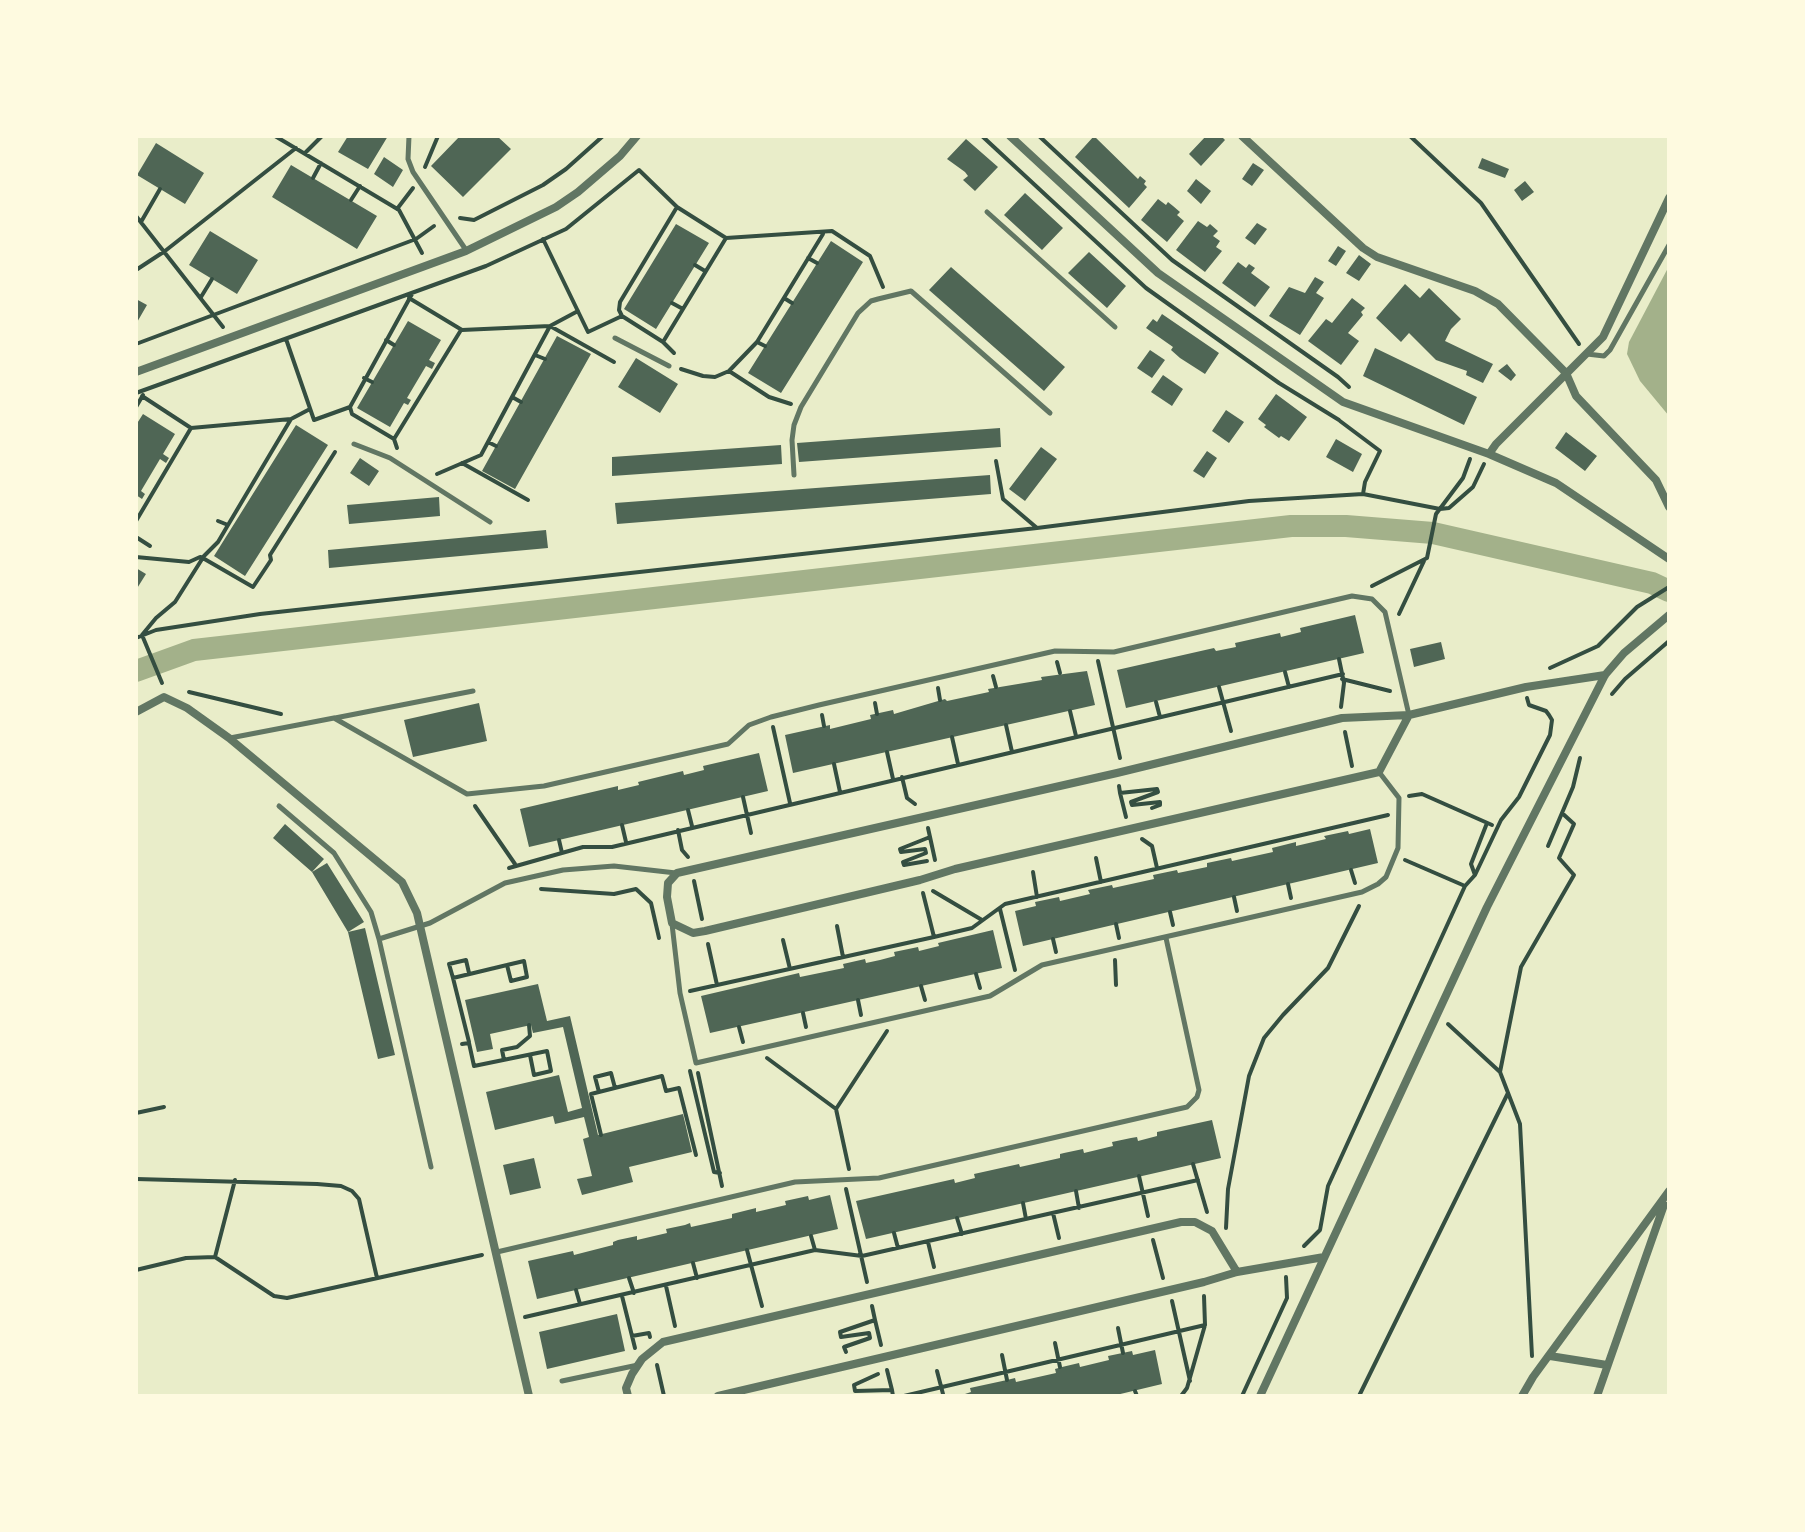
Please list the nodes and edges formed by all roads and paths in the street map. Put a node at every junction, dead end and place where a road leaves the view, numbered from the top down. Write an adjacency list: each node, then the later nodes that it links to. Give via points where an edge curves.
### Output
1 (275, 136): 12 (path)
2 (309, 136): 11 (path)
3 (322, 136): 11 (path)
4 (409, 136): 23 (lane, via 413,172)
5 (603, 136): 23 (path, via 543,185 474,220 451,213)
6 (637, 136): 33 (street, via 556,207)
7 (1010, 136): 83 (street, via 1158,273)
8 (1039, 136): 79 (path, via 1172,260)
9 (1242, 136): 74 (street, via 1363,248 1498,304)
10 (1410, 136): 66 (path, via 1481,203)
11 (316, 142): 13 (path)
12 (296, 148): 13 (path); 32 (path)
13 (305, 153): 14 (path)
14 (321, 163): 15 (path); 16 (path)
15 (313, 178)
16 (360, 186): 19 (path); 27 (path, via 399,210)
17 (160, 189): 24 (path)
18 (1669, 198): 66 (street, via 1603,337)
19 (351, 200)
20 (677, 207): 26 (path); 28 (path, via 639,170 566,229); 29 (path)
21 (987, 212): 55 (lane)
22 (136, 216): 24 (path)
23 (444, 218): 27 (path); 33 (lane)
24 (141, 222): 32 (path)
25 (823, 234): 26 (path); 34 (path); 46 (path, via 832,231 870,256)
26 (726, 238): 39 (path)
27 (416, 239): 36 (path); 52 (path)
28 (543, 239): 43 (path); 51 (path)
29 (657, 240): 30 (path); 41 (path)
30 (664, 244)
31 (1669, 245): 66 (lane, via 1610,350 1604,356)
32 (165, 251): 38 (path); 45 (path)
33 (466, 251): 36 (street)
34 (808, 258): 35 (path); 47 (path)
35 (817, 263)
36 (428, 265): 43 (path); 57 (street)
37 (695, 265): 39 (path)
38 (136, 270)
39 (705, 271): 50 (path)
40 (212, 279): 45 (path)
41 (634, 279): 42 (path); 53 (path, via 620,302)
42 (640, 282)
43 (435, 285): 44 (path)
44 (411, 296): 56 (path); 59 (path); 60 (path)
45 (201, 297): 52 (path)
46 (886, 297): 86 (lane, via 858,313); 88 (lane, via 911,291)
47 (784, 298): 49 (path); 62 (path)
48 (672, 303): 50 (path)
49 (792, 303)
50 (683, 309): 61 (path)
51 (578, 311): 53 (path, via 588,332); 54 (path)
52 (214, 316): 57 (path); 63 (path)
53 (622, 316): 61 (path)
54 (550, 326): 56 (path); 67 (path); 69 (path)
55 (1115, 327)
56 (461, 330): 91 (path)
57 (231, 337): 72 (street)
58 (615, 338): 70 (lane)
59 (286, 339): 77 (path); 87 (path)
60 (386, 340): 64 (path); 75 (path)
61 (663, 342): 73 (path)
62 (757, 342): 65 (path); 71 (path)
63 (136, 344)
64 (394, 345)
65 (765, 346)
66 (1586, 354): 74 (street)
67 (535, 355): 68 (path); 81 (path)
68 (545, 359)
69 (614, 362)
70 (669, 366): 73 (path)
71 (729, 371): 73 (path, via 715,377); 86 (path, via 769,397)
72 (136, 372)
73 (692, 372)
74 (1566, 373): 98 (street); 105 (street, via 1576,396 1656,480)
75 (364, 378): 76 (path); 85 (path)
76 (372, 382)
77 (146, 390): 78 (path); 80 (path)
78 (136, 393)
79 (1355, 393)
80 (142, 396): 84 (path); 90 (path)
81 (512, 397): 82 (path); 92 (path)
82 (521, 402)
83 (1343, 402): 96 (street); 103 (path, via 1339,420 1380,451)
84 (136, 407)
85 (350, 407): 87 (path, via 314,420); 91 (path, via 352,414)
86 (801, 407): 102 (lane, via 792,440)
87 (310, 409): 89 (path)
88 (1050, 413)
89 (291, 419): 90 (path); 110 (path)
90 (191, 428): 107 (path)
91 (394, 439): 95 (path)
92 (488, 442): 94 (path); 100 (path, via 481,455)
93 (354, 444): 109 (lane, via 390,458)
94 (496, 446)
95 (398, 448)
96 (1474, 449): 98 (street); 106 (path, via 1463,478)
97 (335, 452): 114 (path, via 253,587)
98 (1489, 454): 106 (path, via 1473,487); 117 (street, via 1556,483)
99 (996, 461): 111 (path, via 1003,499)
100 (462, 463): 101 (path); 104 (path)
101 (436, 474)
102 (794, 475)
103 (1363, 494): 106 (path); 111 (path, via 1249,501)
104 (528, 500)
105 (1669, 507)
106 (1438, 512): 116 (path)
107 (136, 521)
108 (218, 521): 110 (path)
109 (490, 522)
110 (228, 525): 114 (path)
111 (1037, 528): 122 (path, via 260,614)
112 (136, 537): 113 (path)
113 (150, 546)
114 (202, 556): 115 (path, via 189,562); 122 (path, via 175,602)
115 (136, 557)
116 (1426, 558): 119 (path); 121 (path)
117 (1669, 559)
118 (1669, 587): 126 (path, via 1637,607 1598,646)
119 (1352, 596): 121 (lane, via 1380,604); 144 (lane, via 1114,652 1055,651)
120 (1669, 615): 128 (street)
121 (1390, 633): 136 (lane)
122 (142, 635): 123 (path); 130 (path)
123 (136, 638)
124 (1669, 641): 139 (path, via 1625,679)
125 (1339, 659): 129 (path)
126 (1541, 671)
127 (1285, 672): 132 (path)
128 (1605, 675): 133 (street); 224 (street)
129 (1343, 677): 132 (path); 136 (path); 147 (path)
130 (163, 686)
131 (1219, 687): 138 (path)
132 (1289, 687): 138 (path)
133 (1526, 687): 143 (street); 192 (path, via 1529,705 1546,711 1552,720 1550,735)
134 (178, 690): 142 (path)
135 (473, 691): 146 (lane)
136 (1404, 694): 143 (lane)
137 (1156, 702): 145 (path)
138 (1224, 702): 145 (path); 152 (path)
139 (1607, 703)
140 (1070, 711): 150 (path)
141 (136, 712): 151 (street, via 164,697)
142 (284, 715)
143 (1409, 715): 147 (street); 158 (street)
144 (771, 717): 164 (lane, via 749,725 728,744 544,786); 167 (path)
145 (1160, 717): 150 (path)
146 (334, 718): 151 (lane); 164 (lane)
147 (1342, 718): 152 (street); 160 (path)
148 (1006, 725): 155 (path)
149 (952, 737): 157 (path)
150 (1077, 737): 155 (path)
151 (229, 738): 203 (street, via 402,882)
152 (1234, 745): 173 (street)
153 (1582, 748): 172 (path)
154 (887, 752): 161 (path)
155 (1012, 752): 157 (path)
156 (834, 764): 162 (path)
157 (958, 764): 159 (path)
158 (1379, 772): 160 (street); 166 (lane)
159 (902, 777): 161 (path); 173 (path, via 907,798)
160 (1355, 778): 194 (street)
161 (893, 779): 162 (path)
162 (840, 792): 167 (path)
163 (1120, 793): 174 (path)
164 (467, 794): 187 (path)
165 (743, 797): 171 (path)
166 (1399, 798): 184 (lane); 192 (path, via 1422,794 1489,824 1471,864)
167 (790, 803): 171 (path)
168 (279, 806): 209 (lane, via 334,853 371,912)
169 (1389, 806): 195 (path, via 1391,814 1341,829)
170 (688, 810): 176 (path)
171 (747, 813): 176 (path); 178 (path)
172 (1562, 813): 182 (path); 236 (path, via 1574,824 1559,858 1574,875 1521,967)
173 (925, 817): 179 (path); 188 (street)
174 (1126, 817)
175 (622, 825): 181 (path)
176 (692, 826): 177 (path)
177 (678, 830): 181 (path); 188 (path)
178 (751, 833)
179 (930, 837): 186 (path); 186 (path, via 900,849 926,853 904,865)
180 (559, 840): 183 (path)
181 (626, 842): 183 (path)
182 (1548, 846)
183 (562, 853): 187 (path)
184 (1396, 856): 196 (path); 197 (lane, via 1386,877)
185 (1096, 858): 195 (path)
186 (935, 860): 194 (path, via 936,864 918,869)
187 (516, 865): 189 (path); 193 (path)
188 (692, 870): 191 (street); 205 (path)
189 (499, 872)
190 (1033, 872): 198 (path)
191 (677, 873): 193 (lane, via 614,866); 201 (street, via 668,883)
192 (1475, 875): 196 (path)
193 (526, 879): 203 (lane, via 505,883); 211 (path, via 538,888 614,894 636,889 651,903)
194 (920, 880): 205 (street)
195 (1103, 883): 198 (path)
196 (1465, 886): 275 (path, via 1328,1186 1320,1230 1303,1246 1283,1251)
197 (1368, 890): 208 (lane); 260 (path, via 1328,968 1264,1038 1249,1076)
198 (1041, 898): 199 (path)
199 (1000, 908): 200 (path); 218 (path)
200 (982, 920): 204 (path); 207 (path, via 921,884)
201 (672, 923): 205 (street, via 693,933); 223 (lane)
202 (837, 926): 213 (path)
203 (420, 927): 209 (lane); 228 (street)
204 (967, 929): 206 (path); 207 (path)
205 (705, 931): 220 (path)
206 (969, 936)
207 (934, 937): 213 (path)
208 (1166, 938): 212 (lane); 249 (lane, via 1199,1090 1187,1107 879,1178)
209 (379, 939): 246 (lane)
210 (783, 940): 215 (path)
211 (662, 948)
212 (1115, 950): 218 (lane, via 1042,965); 221 (path)
213 (843, 957): 215 (path)
214 (507, 965): 214 (path, via 524,961 527,977 511,981); 217 (path)
215 (793, 971): 219 (path)
216 (469, 973): 217 (path, via 466,960 449,964)
217 (453, 978): 227 (path)
218 (1018, 980): 225 (lane, via 990,996)
219 (728, 983): 220 (path); 222 (path)
220 (717, 985): 223 (path)
221 (1116, 985)
222 (729, 989)
223 (680, 993): 234 (lane)
224 (1437, 1014): 236 (path); 273 (street)
225 (895, 1018): 230 (lane); 241 (path)
226 (529, 1025): 229 (path, via 530,1036)
227 (469, 1043): 228 (path); 233 (path, via 474,1066)
228 (448, 1047): 270 (street)
229 (517, 1047): 232 (path); 233 (path, via 502,1050)
230 (756, 1050): 234 (lane); 241 (path)
231 (530, 1055): 231 (path, via 547,1051 551,1071 534,1075); 232 (path)
232 (519, 1058): 233 (path)
233 (504, 1060)
234 (696, 1063): 247 (path)
235 (689, 1068): 247 (path, via 714,1172)
236 (1500, 1072): 239 (path)
237 (615, 1088): 238 (path); 238 (path, via 611,1073 595,1077); 244 (path, via 662,1076 666,1091 679,1088)
238 (599, 1092): 243 (path, via 591,1094)
239 (1508, 1093): 311 (path, via 1520,1124); 325 (path)
240 (164, 1107): 242 (path)
241 (836, 1109): 249 (path)
242 (136, 1113)
243 (601, 1135)
244 (696, 1155)
245 (1193, 1164): 251 (path)
246 (431, 1167)
247 (720, 1173): 254 (path)
248 (136, 1179): 250 (path)
249 (851, 1179): 254 (lane, via 806,1180)
250 (235, 1180): 272 (path); 279 (path, via 352,1191 359,1199)
251 (1198, 1180): 256 (path); 260 (path, via 1206,1212)
252 (1076, 1191): 256 (path)
253 (1668, 1194): 302 (street); 306 (street)
254 (725, 1198): 270 (lane)
255 (1023, 1203): 259 (path)
256 (1079, 1208): 257 (path)
257 (1053, 1213): 259 (path); 267 (path)
258 (957, 1218): 262 (path)
259 (1026, 1219): 262 (path)
260 (1226, 1228): 264 (path)
261 (894, 1233): 266 (path)
262 (962, 1234): 265 (path)
263 (811, 1236): 269 (path)
264 (1232, 1238)
265 (928, 1242): 266 (path); 282 (path)
266 (898, 1248): 269 (path, via 862,1256)
267 (1062, 1249): 278 (street, via 1195,1222 1212,1231); 282 (street)
268 (747, 1250): 276 (path)
269 (815, 1250): 276 (path)
270 (497, 1252): 279 (path); 292 (street)
271 (1155, 1252): 286 (path)
272 (215, 1257): 277 (path); 279 (path, via 274,1296 287,1298)
273 (1324, 1257): 275 (street); 324 (street)
274 (693, 1263): 281 (path)
275 (1285, 1263): 278 (street); 323 (path, via 1287,1298)
276 (752, 1265): 281 (path); 290 (path)
277 (136, 1270)
278 (1237, 1272): 283 (street)
279 (377, 1278)
280 (629, 1278): 287 (path)
281 (697, 1278): 284 (path)
282 (937, 1278): 290 (street)
283 (1204, 1282): 286 (street); 293 (path)
284 (666, 1286): 287 (path); 296 (path)
285 (576, 1290): 289 (path)
286 (1169, 1290): 295 (path); 303 (street)
287 (634, 1293): 288 (path)
288 (622, 1296): 289 (path); 299 (path)
289 (580, 1304): 292 (path)
290 (765, 1318): 296 (street)
291 (875, 1320): 303 (path)
292 (511, 1321): 318 (street)
293 (1205, 1325): 295 (path); 314 (path)
294 (1118, 1328): 298 (path)
295 (1179, 1331): 298 (path); 314 (path)
296 (678, 1338): 305 (street, via 652,1349)
297 (1055, 1343): 304 (path)
298 (1121, 1345): 300 (path); 304 (path)
299 (636, 1350)
300 (1123, 1353)
301 (1002, 1355): 310 (path)
302 (1550, 1356): 306 (street); 311 (street)
303 (884, 1357): 308 (path); 320 (street)
304 (1058, 1360): 307 (path); 310 (path)
305 (639, 1365): 313 (lane); 319 (street, via 626,1388)
306 (1607, 1365): 327 (street)
307 (1060, 1367)
308 (887, 1370): 316 (path); 316 (path, via 854,1385 855,1391)
309 (937, 1371): 315 (path)
310 (1006, 1372): 312 (path); 315 (path)
311 (1533, 1377): 326 (street)
312 (1007, 1380)
313 (562, 1381)
314 (1190, 1381): 322 (path)
315 (941, 1387): 317 (path); 321 (path)
316 (893, 1393)
317 (943, 1394)
318 (529, 1396)
319 (628, 1396)
320 (718, 1396)
321 (904, 1396)
322 (1182, 1396)
323 (1242, 1396)
324 (1260, 1396)
325 (1359, 1396)
326 (1522, 1396)
327 (1597, 1396)

